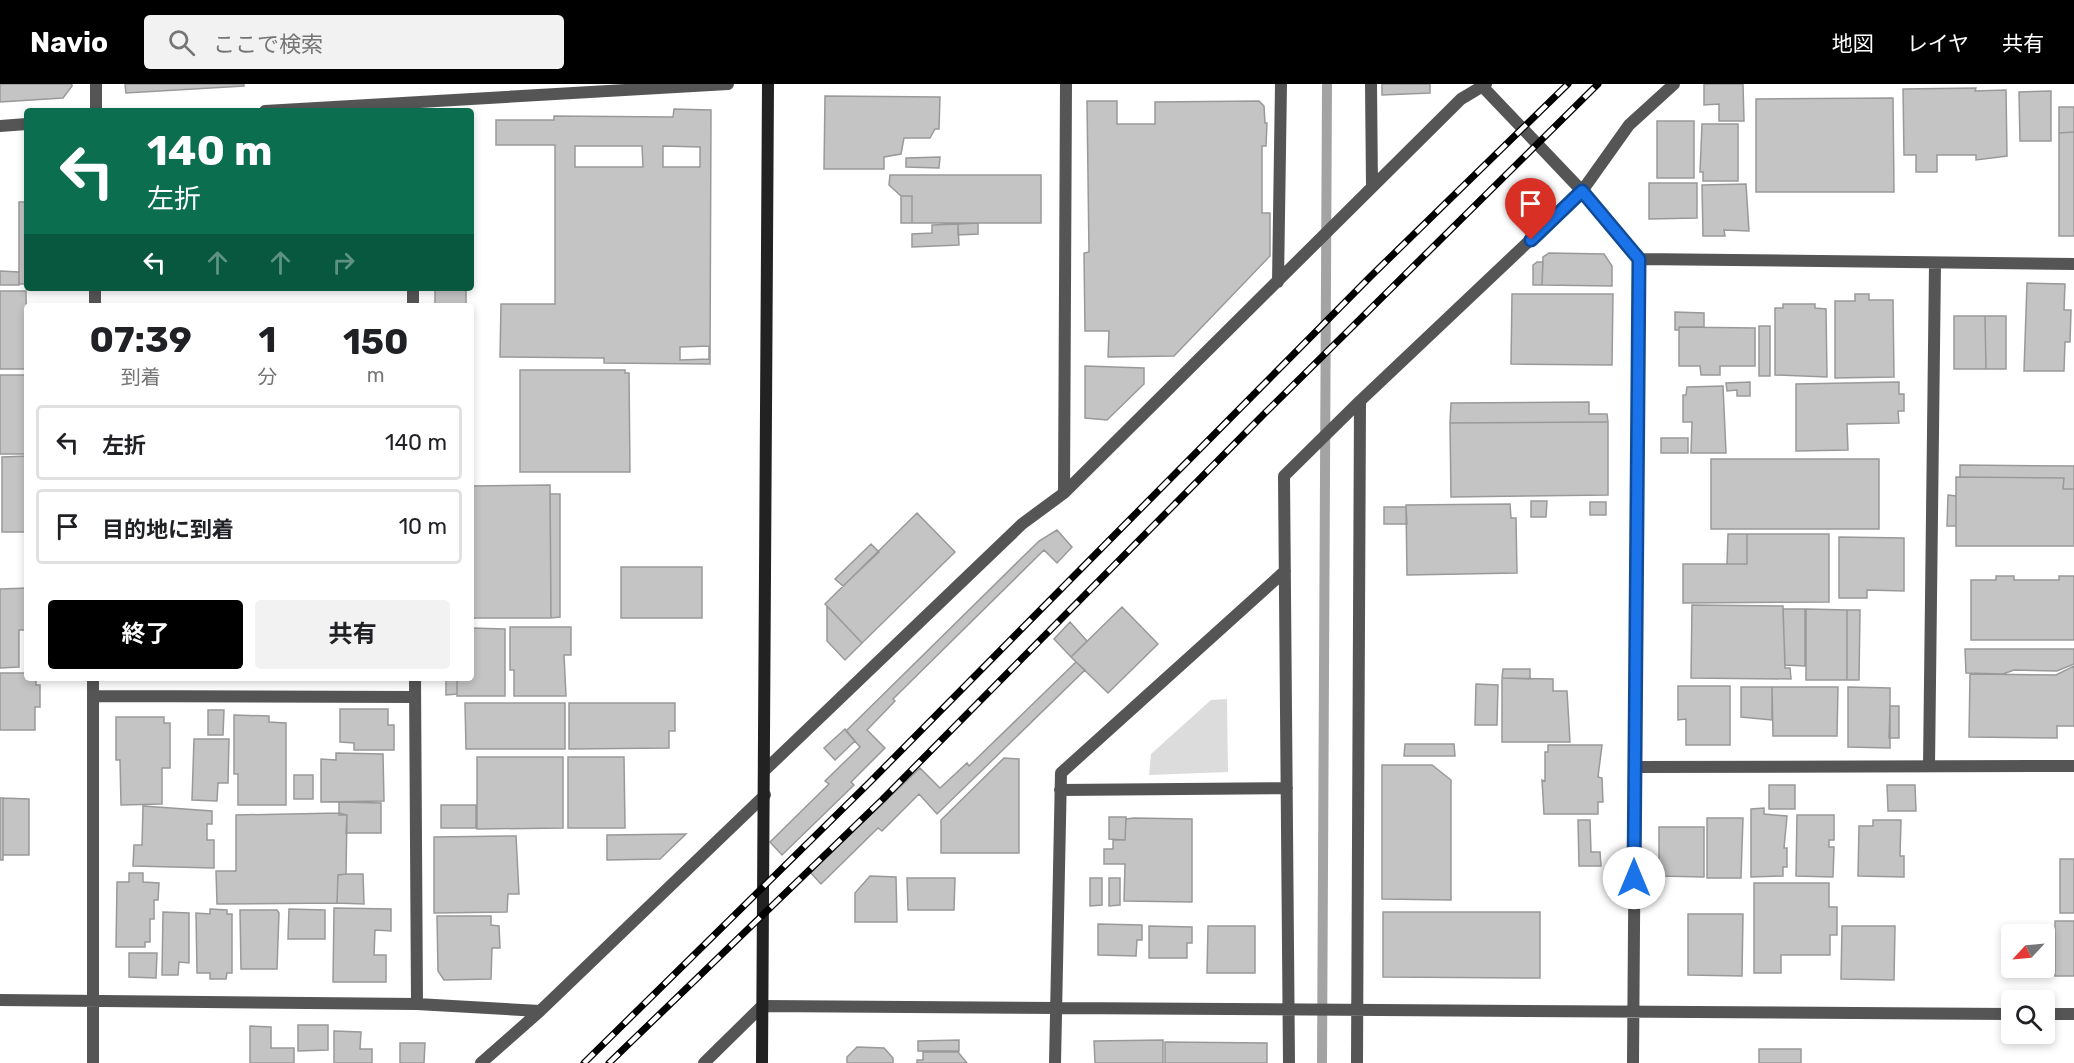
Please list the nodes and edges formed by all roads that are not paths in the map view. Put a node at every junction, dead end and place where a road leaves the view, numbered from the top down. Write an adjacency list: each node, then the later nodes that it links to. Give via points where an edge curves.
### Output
1 (96, 84): 10 (street)
2 (728, 84): 9 (street)
3 (768, 84): 30 (street)
4 (1066, 84): 21 (street)
5 (1281, 84): 19 (street)
6 (1371, 84): 14 (street)
7 (1674, 84): 15 (street, via 1629,125)
8 (1485, 86): 14 (street, via 1461,99); 15 (street)
9 (413, 107): 11 (street)
10 (96, 108)
11 (376, 108)
12 (24, 124): 13 (street)
13 (0, 126)
14 (1369, 189): 19 (street)
15 (1582, 191): 16 (street); 20 (street)
16 (1639, 259): 17 (street); 29 (street)
17 (1935, 264): 18 (street); 27 (street)
18 (2074, 264)
19 (1278, 282): 21 (street)
20 (1357, 405): 22 (street, via 1284,476); 41 (street)
21 (1064, 493): 30 (street, via 1022,524)
22 (1285, 571): 31 (street); 32 (street, via 1061,773)
23 (93, 681): 25 (street)
24 (415, 681): 26 (street)
25 (93, 696): 26 (street); 35 (street)
26 (415, 697): 36 (street)
27 (1929, 766): 28 (street); 29 (street)
28 (2074, 766)
29 (1635, 767): 42 (street)
30 (764, 771): 33 (street)
31 (1287, 788): 32 (street); 40 (street)
32 (1060, 790): 38 (street)
33 (765, 795): 37 (street); 39 (street)
34 (0, 1000): 35 (street)
35 (93, 1001): 36 (street); 46 (street)
36 (417, 1004): 39 (street)
37 (762, 1006): 38 (street); 48 (street); 49 (street)
38 (1055, 1009): 40 (street); 50 (street)
39 (540, 1011): 47 (street)
40 (1294, 1011): 41 (street); 51 (street)
41 (1351, 1011): 42 (street); 52 (street)
42 (1633, 1012): 43 (street); 53 (street)
43 (2001, 1014)
44 (2055, 1014): 45 (street)
45 (2074, 1014)
46 (93, 1063)
47 (482, 1063)
48 (704, 1063)
49 (762, 1063)
50 (1055, 1063)
51 (1288, 1063)
52 (1357, 1063)
53 (1633, 1063)

